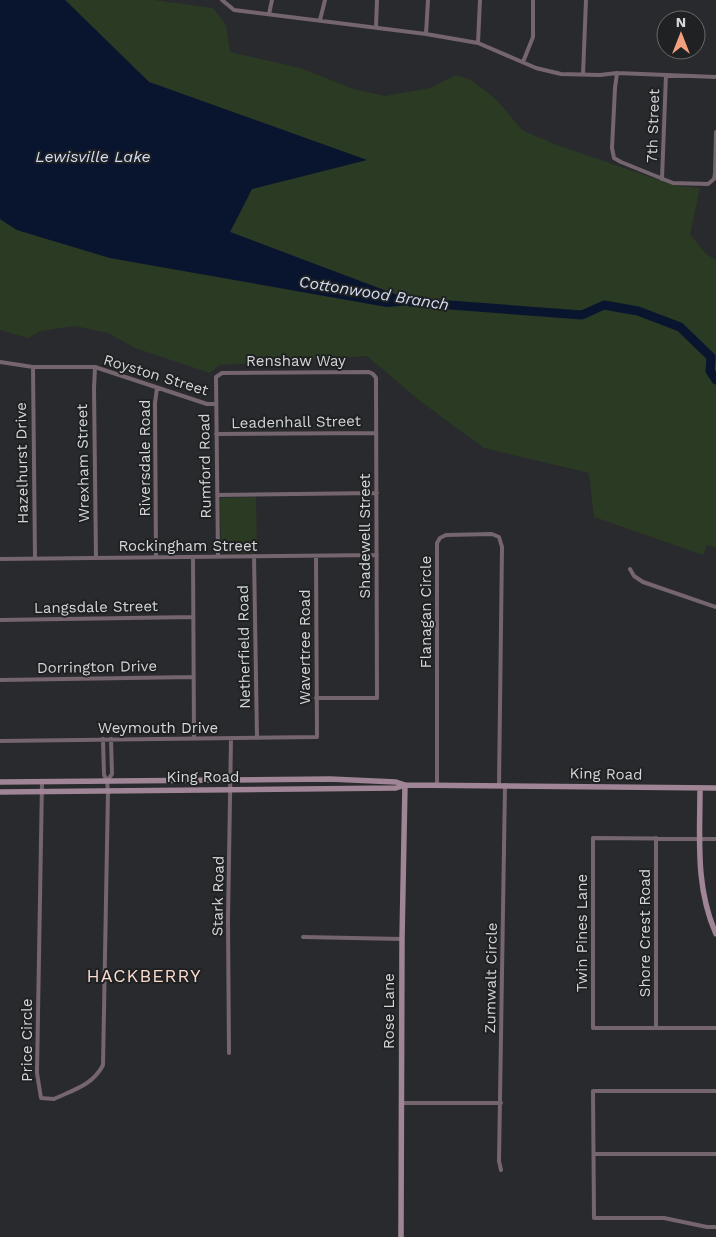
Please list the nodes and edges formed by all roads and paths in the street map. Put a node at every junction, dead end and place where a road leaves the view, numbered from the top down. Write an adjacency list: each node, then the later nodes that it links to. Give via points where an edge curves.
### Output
1 (222, 0): 9 (street, via 234,10)
2 (272, 0): 9 (street)
3 (325, 0): 10 (street)
4 (377, 0): 11 (street)
5 (428, 0): 12 (street)
6 (480, 0): 13 (street)
7 (533, 0): 14 (street, via 533,37)
8 (586, 0): 16 (street)
9 (269, 14): 10 (street)
10 (320, 20): 11 (street)
11 (376, 27): 12 (street)
12 (426, 34): 13 (street)
13 (478, 43): 14 (street)
14 (523, 62): 16 (street, via 561,74)
15 (617, 73): 16 (street); 17 (street); 20 (street, via 614,158)
16 (583, 75)
17 (666, 75): 18 (street); 20 (street, 7th Street)
18 (716, 77)
19 (716, 132): 20 (street, via 715,174 711,183 673,183)
20 (662, 179)
21 (0, 362): 22 (street, Royston Street)
22 (33, 367): 23 (street, Royston Street); 39 (street, Hazelhurst Drive)
23 (95, 368): 26 (street, Royston Street); 40 (street, Wrexham Street)
24 (373, 374): 25 (street, Renshaw Way); 28 (street, Shadewell Street, via 376,378)
25 (218, 375): 27 (street, Rumford Road, via 215,380)
26 (157, 388): 27 (street, Royston Street); 35 (street, Riversdale Road)
27 (216, 404): 29 (street, Rumford Road)
28 (376, 432): 29 (street, Leadenhall Street); 30 (street, Shadewell Street)
29 (216, 434): 31 (street, Rumford Road)
30 (377, 493): 31 (street); 32 (street, Shadewell Street)
31 (217, 495): 37 (street, Rumford Road)
32 (376, 555): 34 (street, Rockingham Street); 47 (street, Shadewell Street, via 377,698)
33 (254, 556): 34 (street, Rockingham Street); 37 (street, Rockingham Street); 49 (street, Netherfield Road)
34 (316, 556): 47 (street, Wavertree Road)
35 (156, 557): 36 (street, Rockingham Street); 40 (street, Rockingham Street)
36 (192, 557): 37 (street, Rockingham Street); 43 (street)
37 (218, 557)
38 (0, 558): 39 (street, Rockingham Street)
39 (35, 558): 40 (street, Rockingham Street)
40 (96, 558)
41 (630, 569): 42 (street, via 644,582)
42 (716, 607)
43 (193, 617): 44 (street, Langsdale Street); 45 (street)
44 (0, 620)
45 (194, 677): 46 (street, Dorrington Drive); 52 (street)
46 (0, 680)
47 (316, 698): 48 (street, Wavertree Road)
48 (317, 737): 49 (street, Weymouth Drive)
49 (257, 738): 53 (street, Weymouth Drive)
50 (102, 739): 51 (street, Weymouth Drive); 54 (street, Weymouth Drive); 57 (street)
51 (111, 739): 52 (street, Weymouth Drive); 57 (street, via 112,774)
52 (194, 739): 53 (street, Weymouth Drive)
53 (231, 739): 55 (street, Stark Road)
54 (0, 741)
55 (231, 780): 56 (street, King Road); 58 (street, King Road); 68 (street, Stark Road)
56 (292, 780): 61 (street, King Road); 66 (street)
57 (107, 781): 58 (street, King Road); 60 (street, King Road); 70 (street)
58 (146, 781): 67 (street)
59 (0, 782): 60 (street, King Road)
60 (42, 782): 69 (street, Price Circle)
61 (405, 784): 62 (street, King Road); 66 (street, King Road, via 396,788); 77 (street, Rose Lane)
62 (437, 785): 63 (street, King Road); 63 (street, Flanagan Circle, via 437,543 446,535 492,534 499,537 502,547)
63 (502, 785): 64 (street, King Road); 83 (street, Zumwalt Circle)
64 (700, 788): 65 (street, King Road); 73 (street)
65 (716, 788)
66 (292, 789): 68 (street, King Road)
67 (145, 790): 68 (street, King Road); 70 (street, King Road)
68 (231, 790): 80 (street, Stark Road)
69 (42, 791): 70 (street, King Road); 70 (street, Price Circle, via 37,1073 41,1098 48,1100 90,1081 103,1065); 71 (street, King Road)
70 (108, 791)
71 (0, 792)
72 (656, 838): 73 (street); 78 (street, Shore Crest Road); 78 (street, Twin Pines Lane, via 593,838 593,1028)
73 (700, 838): 74 (street); 75 (street, via 700,878 707,914)
74 (716, 839)
75 (716, 934)
76 (303, 937): 77 (street)
77 (402, 939): 82 (street, Rose Lane)
78 (656, 1028): 79 (street)
79 (716, 1028)
80 (229, 1052)
81 (716, 1091): 84 (street, via 593,1091)
82 (402, 1103): 83 (street); 90 (street, Rose Lane)
83 (501, 1103): 86 (street, Zumwalt Circle)
84 (594, 1154): 85 (street); 87 (street, via 594,1218 664,1218)
85 (716, 1154)
86 (501, 1170)
87 (707, 1227): 88 (street); 89 (street)
88 (716, 1227)
89 (716, 1231)
90 (401, 1237)

